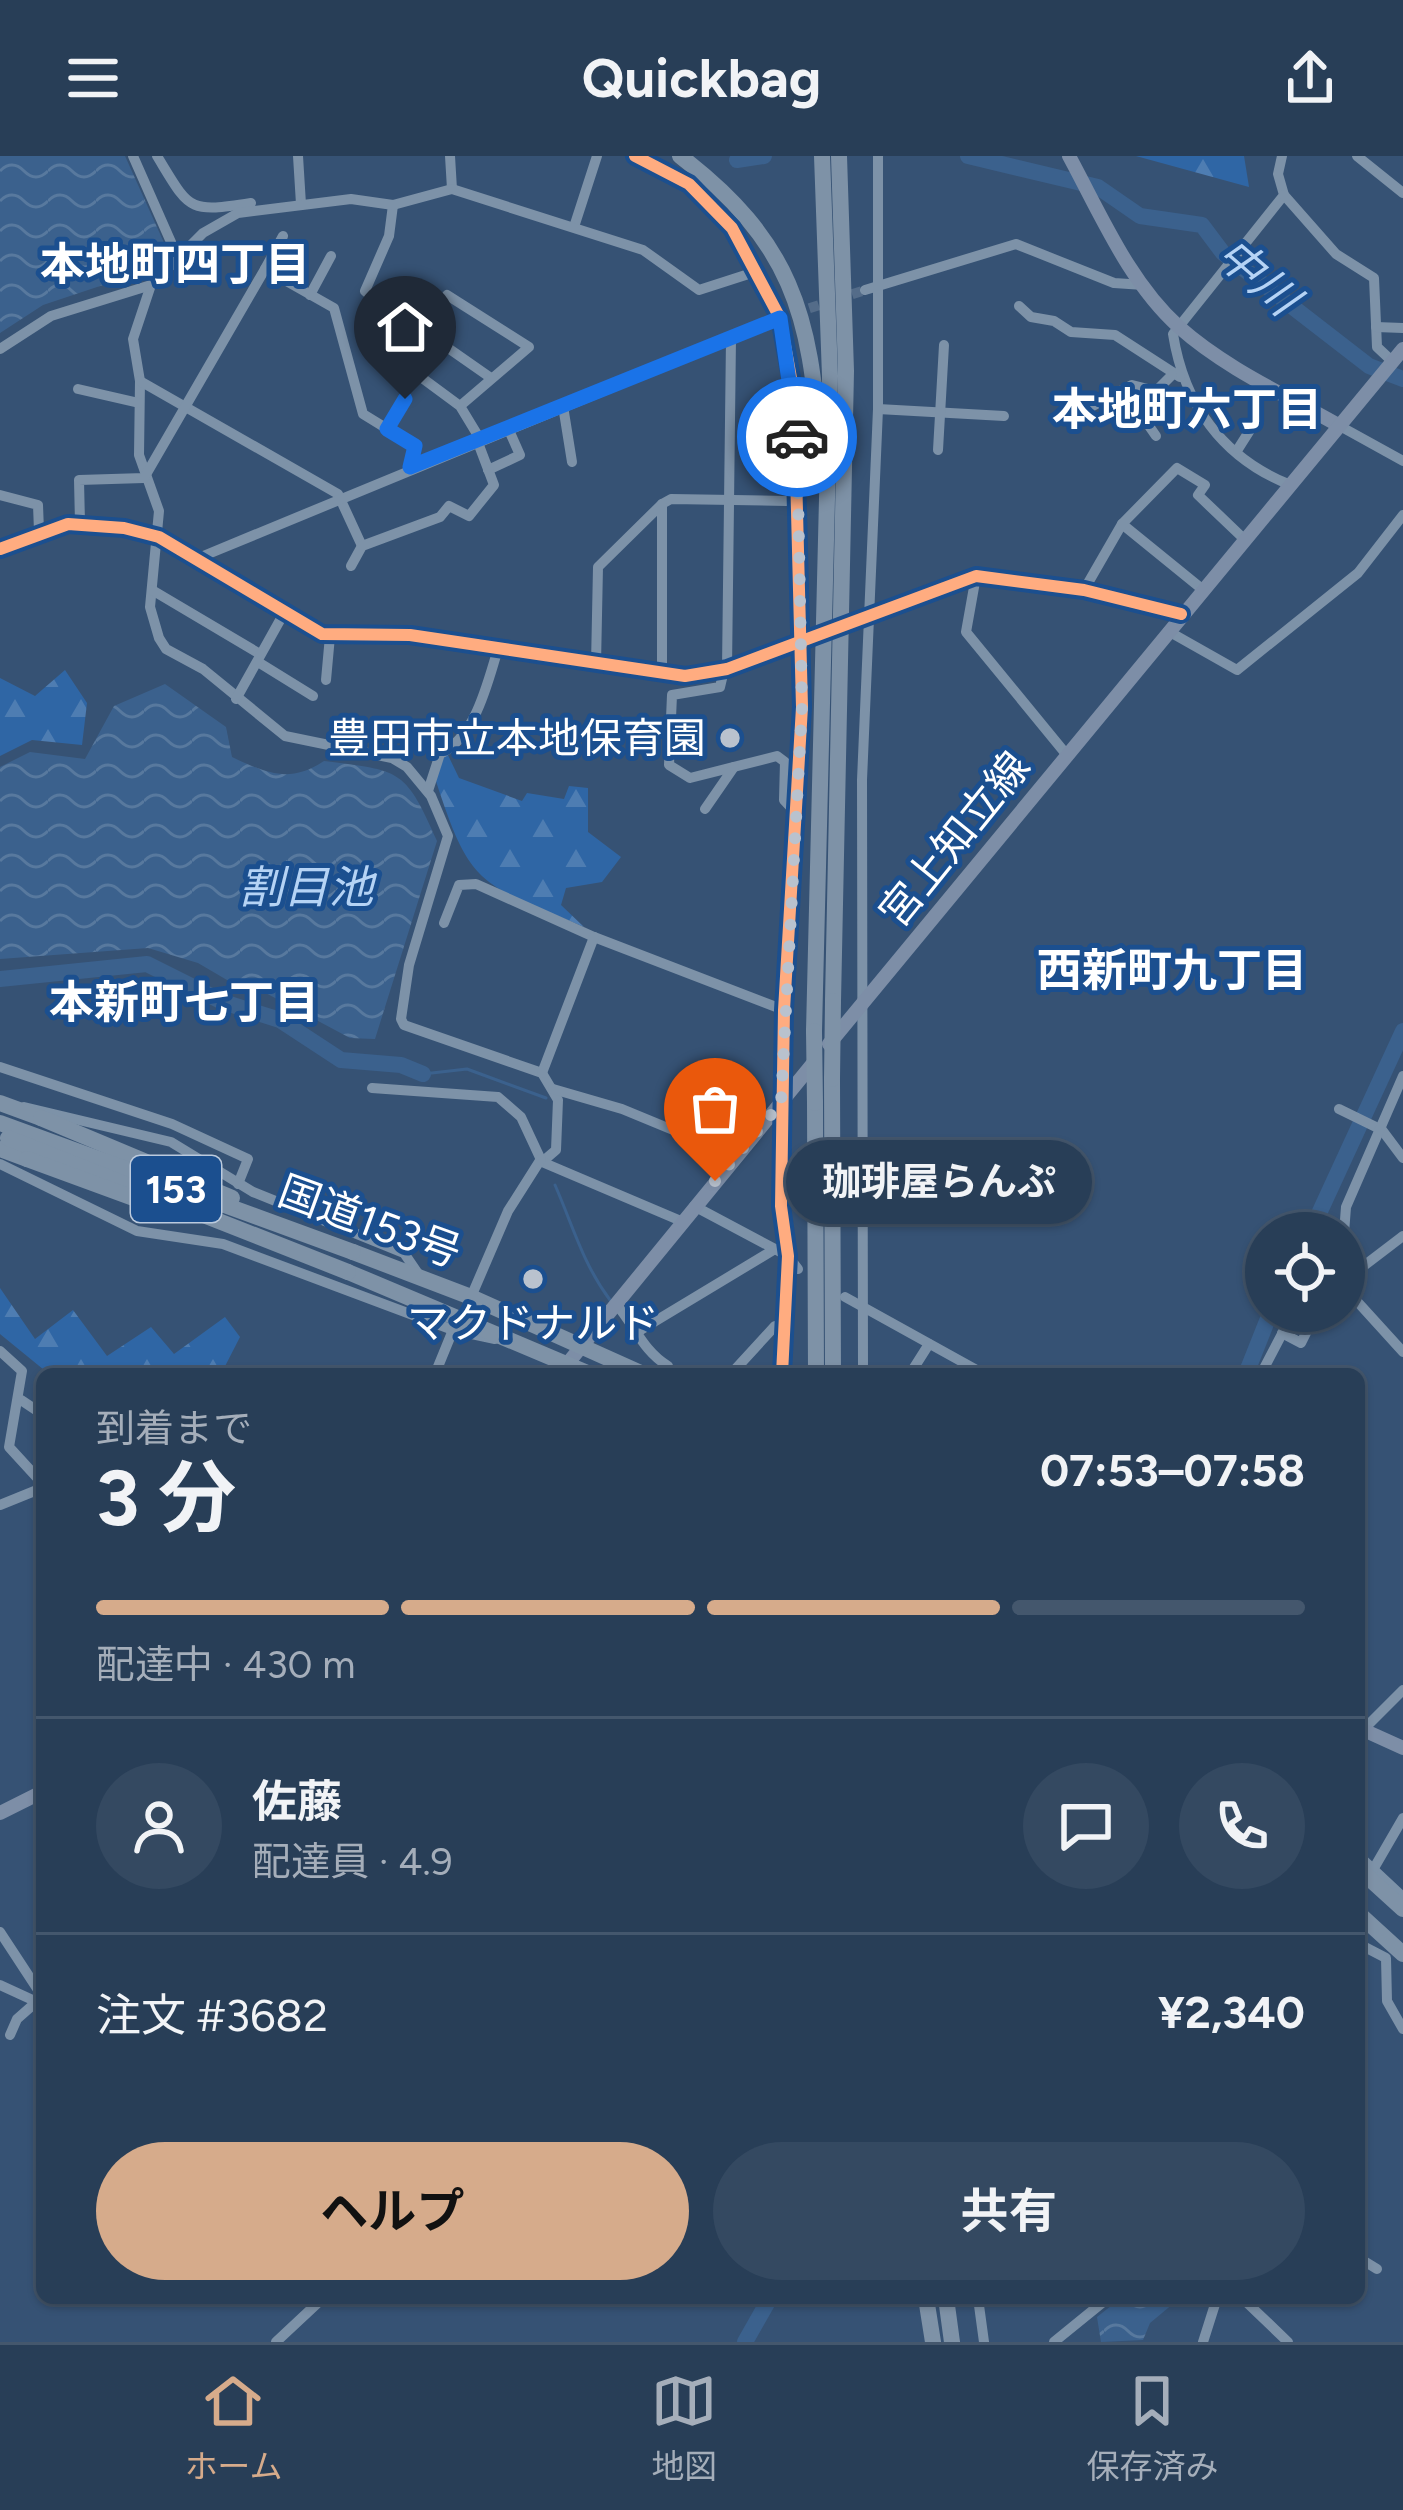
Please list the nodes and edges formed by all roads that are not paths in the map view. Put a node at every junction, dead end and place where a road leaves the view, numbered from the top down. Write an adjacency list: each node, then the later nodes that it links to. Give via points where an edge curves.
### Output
1 (133, 156): 25 (street)
2 (157, 156): 18 (street, via 196,209)
3 (298, 156): 19 (street)
4 (450, 156): 15 (street)
5 (597, 156): 21 (street)
6 (635, 156): 27 (street, via 689,184 732,228)
7 (680, 156): 105 (highway, via 751,217 800,304 815,368)
8 (822, 156): 105 (highway, via 830,376)
9 (839, 156): 23 (highway)
10 (848, 156): 23 (highway)
11 (878, 156): 31 (street)
12 (1282, 156): 17 (street)
13 (1358, 156): 16 (street)
14 (1073, 163): 30 (main road)
15 (452, 189): 20 (street); 21 (street)
16 (1403, 194)
17 (1284, 195): 36 (street); 37 (street, via 1336,254 1374,278)
18 (274, 205): 19 (street); 25 (street, via 223,220)
19 (302, 205): 20 (street)
20 (392, 205): 33 (street, via 364,290)
21 (574, 227): 27 (street, via 643,250 699,290)
22 (284, 236): 26 (street)
23 (844, 248): 170 (highway, bridge)
24 (331, 256): 32 (street)
25 (176, 261): 28 (street); 29 (street)
26 (266, 269): 32 (street); 51 (street)
27 (758, 271): 35 (street)
28 (200, 278)
29 (151, 285): 42 (street, via 51,316); 46 (street, via 133,339)
30 (1144, 285): 31 (street, via 1114,283 1016,244); 36 (main road)
31 (871, 288): 54 (street)
32 (310, 295): 61 (street, via 334,308 363,414)
33 (373, 299)
34 (1019, 306): 44 (street, via 1071,332 1115,335)
35 (786, 316): 40 (street); 96 (street)
36 (1177, 325): 44 (street); 59 (main road)
37 (1376, 326): 39 (street); 43 (street, via 1377,347)
38 (418, 327): 45 (street); 45 (street, via 447,295 529,347); 52 (street, via 414,372)
39 (1403, 328)
40 (731, 338): 53 (street); 74 (street)
41 (944, 345): 55 (street)
42 (0, 350)
43 (1396, 358): 59 (main road, 宮上知立線)
44 (1176, 376): 48 (street); 64 (street, via 1206,428)
45 (491, 378): 52 (street)
46 (140, 381): 50 (street); 51 (street)
47 (78, 389): 50 (street)
48 (1156, 391): 58 (street, via 1132,385 1085,410); 62 (street, via 1147,423)
49 (405, 399): 61 (street)
50 (140, 404): 70 (street)
51 (187, 405): 70 (street); 73 (street)
52 (460, 406): 63 (street)
53 (563, 406): 60 (street); 67 (street)
54 (878, 409): 55 (street); 93 (street)
55 (941, 412): 56 (street); 65 (street)
56 (1004, 416)
57 (1257, 419): 64 (street)
58 (1083, 421)
59 (1337, 425): 66 (street); 71 (main road, 宮上知立線)
60 (508, 428): 63 (street); 69 (street, via 520,455)
61 (387, 429): 68 (street, via 415,446)
62 (1156, 436)
63 (478, 440): 68 (street); 69 (street)
64 (1238, 449): 71 (street, via 1261,473)
65 (938, 450)
66 (1403, 461)
67 (572, 462)
68 (410, 467): 73 (street)
69 (488, 470): 83 (street, via 493,489 469,516 449,506 440,518)
70 (145, 478): 78 (street, via 83,478); 81 (street, via 157,502)
71 (1288, 484): 82 (main road, 宮上知立線)
72 (0, 495): 80 (street, via 38,505)
73 (342, 497): 83 (street); 85 (street)
74 (729, 499): 75 (street); 76 (street); 100 (street)
75 (787, 500)
76 (662, 504): 99 (street, via 598,567); 101 (street)
77 (1403, 515): 94 (street, via 1358,573 1237,670)
78 (80, 523): 80 (street); 81 (street)
79 (1122, 524): 82 (street, via 1181,469 1205,485 1198,495); 88 (street); 90 (street)
80 (39, 531): 84 (street)
81 (159, 537): 85 (street); 89 (street)
82 (1243, 538): 88 (main road, 宮上知立線)
83 (362, 546): 86 (street)
84 (0, 549)
85 (196, 559): 91 (street)
86 (351, 566)
87 (976, 576): 90 (street); 93 (street); 108 (street, via 966,632)
88 (1202, 589): 92 (main road, 宮上知立線)
89 (152, 590): 98 (street); 104 (street, via 153,626 166,649)
90 (1084, 590): 92 (street)
91 (284, 613): 95 (street); 98 (street)
92 (1181, 614): 94 (main road, 宮上知立線)
93 (865, 616): 115 (street)
94 (1168, 631): 108 (main road, 宮上知立線)
95 (330, 636): 97 (street, via 410,635); 102 (street)
96 (804, 639): 100 (street); 112 (street)
97 (498, 649): 99 (street); 110 (street, via 482,705 440,754)
98 (259, 658): 103 (street); 104 (street)
99 (596, 664): 101 (street)
100 (725, 670): 101 (street); 106 (street, via 720,687 672,695)
101 (662, 675)
102 (326, 680)
103 (313, 695)
104 (236, 699): 110 (street, via 286,736 392,758)
105 (823, 713): 169 (highway, bridge, via 814,1030)
106 (671, 728): 107 (street, via 603,725); 109 (street, via 670,765 690,778)
107 (598, 741)
108 (1066, 754): 115 (main road, 宮上知立線)
109 (735, 766): 111 (street); 112 (street, via 777,756 785,762 784,800)
110 (428, 791): 118 (street, via 448,842 409,965 401,1019)
111 (705, 809)
112 (796, 814): 116 (street)
113 (444, 922): 114 (street, via 459,885 476,884)
114 (594, 938): 116 (street); 118 (street)
115 (860, 1006): 122 (main road, 宮上知立線); 150 (street)
116 (784, 1010): 122 (street)
117 (0, 1067): 134 (street, via 172,1124 248,1160)
118 (542, 1073): 121 (street)
119 (1403, 1076): 126 (street)
120 (372, 1088): 132 (street, via 498,1097 521,1117)
121 (553, 1089): 130 (street); 132 (street, via 556,1150)
122 (781, 1103): 130 (main road, 宮上知立線); 142 (street)
123 (5, 1105): 128 (street); 141 (highway, 153, bridge)
124 (1342, 1112): 126 (street)
125 (0, 1124): 141 (highway, 国道153号 / 153, bridge)
126 (1380, 1129): 131 (street); 136 (street)
127 (0, 1135): 145 (highway, 国道153号 / 153, bridge)
128 (171, 1142): 134 (street); 138 (street)
129 (0, 1149): 145 (highway, 153, bridge)
130 (736, 1156): 135 (main road, 宮上知立線)
131 (1403, 1158)
132 (541, 1161): 137 (street); 147 (street, via 513,1201)
133 (0, 1164): 138 (street)
134 (238, 1184): 146 (street, via 404,1253)
135 (694, 1206): 137 (main road, 宮上知立線); 140 (street)
136 (1345, 1212)
137 (681, 1221): 149 (main road, 宮上知立線)
138 (136, 1231): 153 (street, via 223,1244)
139 (1403, 1236): 143 (street)
140 (775, 1249): 142 (street); 154 (street)
141 (353, 1252): 146 (highway, 国道153号 / 153)
142 (788, 1256): 144 (street); 152 (street)
143 (1365, 1267)
144 (798, 1269)
145 (348, 1271): 157 (highway, 国道153号 / 153)
146 (421, 1278): 147 (highway, 国道153号 / 153)
147 (471, 1297): 159 (highway, 国道153号 / 153)
148 (845, 1297): 150 (street)
149 (616, 1304): 154 (street); 159 (main road, 宮上知立線)
150 (860, 1306): 158 (street); 171 (street)
151 (1365, 1308): 161 (street)
152 (782, 1326): 167 (street); 168 (street)
153 (452, 1330): 157 (street); 163 (street)
154 (639, 1331): 162 (street, via 644,1347)
155 (1306, 1332): 156 (street, via 1301,1342)
156 (1282, 1333): 174 (street)
157 (511, 1341): 164 (highway, 国道153号 / 153)
158 (929, 1344): 172 (street); 173 (street)
159 (580, 1348): 165 (main road, 宮上知立線); 166 (highway, 国道153号 / 153)
160 (0, 1351): 175 (street, via 22,1371)
161 (1403, 1352)
162 (668, 1366)
163 (437, 1368)
164 (561, 1368)
165 (564, 1368)
166 (628, 1368)
167 (736, 1368)
168 (782, 1368)
169 (817, 1368)
170 (833, 1368)
171 (862, 1368)
172 (914, 1368)
173 (973, 1368)
174 (1265, 1368)
175 (21, 1400): 176 (street); 177 (street, via 10,1448)
176 (36, 1410)
177 (36, 1478)
178 (36, 1488): 179 (street)
179 (0, 1505)
180 (1403, 1690): 181 (street)
181 (1365, 1724)
182 (1365, 1730): 183 (main road)
183 (1403, 1748)
184 (36, 1795): 185 (main road)
185 (0, 1813)
186 (1403, 1818): 187 (street)
187 (1366, 1869): 188 (street); 189 (highway, bridge)
188 (1403, 1897)
189 (1403, 1909)
190 (1365, 1921): 194 (highway, bridge)
191 (0, 1932): 196 (street)
192 (1403, 1934): 194 (street)
193 (1365, 1946): 194 (street)
194 (1395, 1956): 199 (street, via 1387,2001)
195 (0, 1985): 197 (street)
196 (36, 1991)
197 (36, 1997)
198 (36, 2002): 200 (street)
199 (1403, 2029)
200 (10, 2035)
201 (1365, 2262): 202 (street)
202 (1377, 2269)
203 (316, 2304): 210 (street)
204 (927, 2304): 213 (highway)
205 (947, 2304): 214 (highway)
206 (979, 2304): 215 (street)
207 (1101, 2304): 216 (street)
208 (1215, 2304): 217 (street)
209 (1248, 2304): 218 (street)
210 (287, 2331): 211 (street); 212 (street)
211 (275, 2342)
212 (296, 2342)
213 (933, 2342)
214 (952, 2342)
215 (984, 2342)
216 (1054, 2342)
217 (1203, 2342)
218 (1288, 2342)

